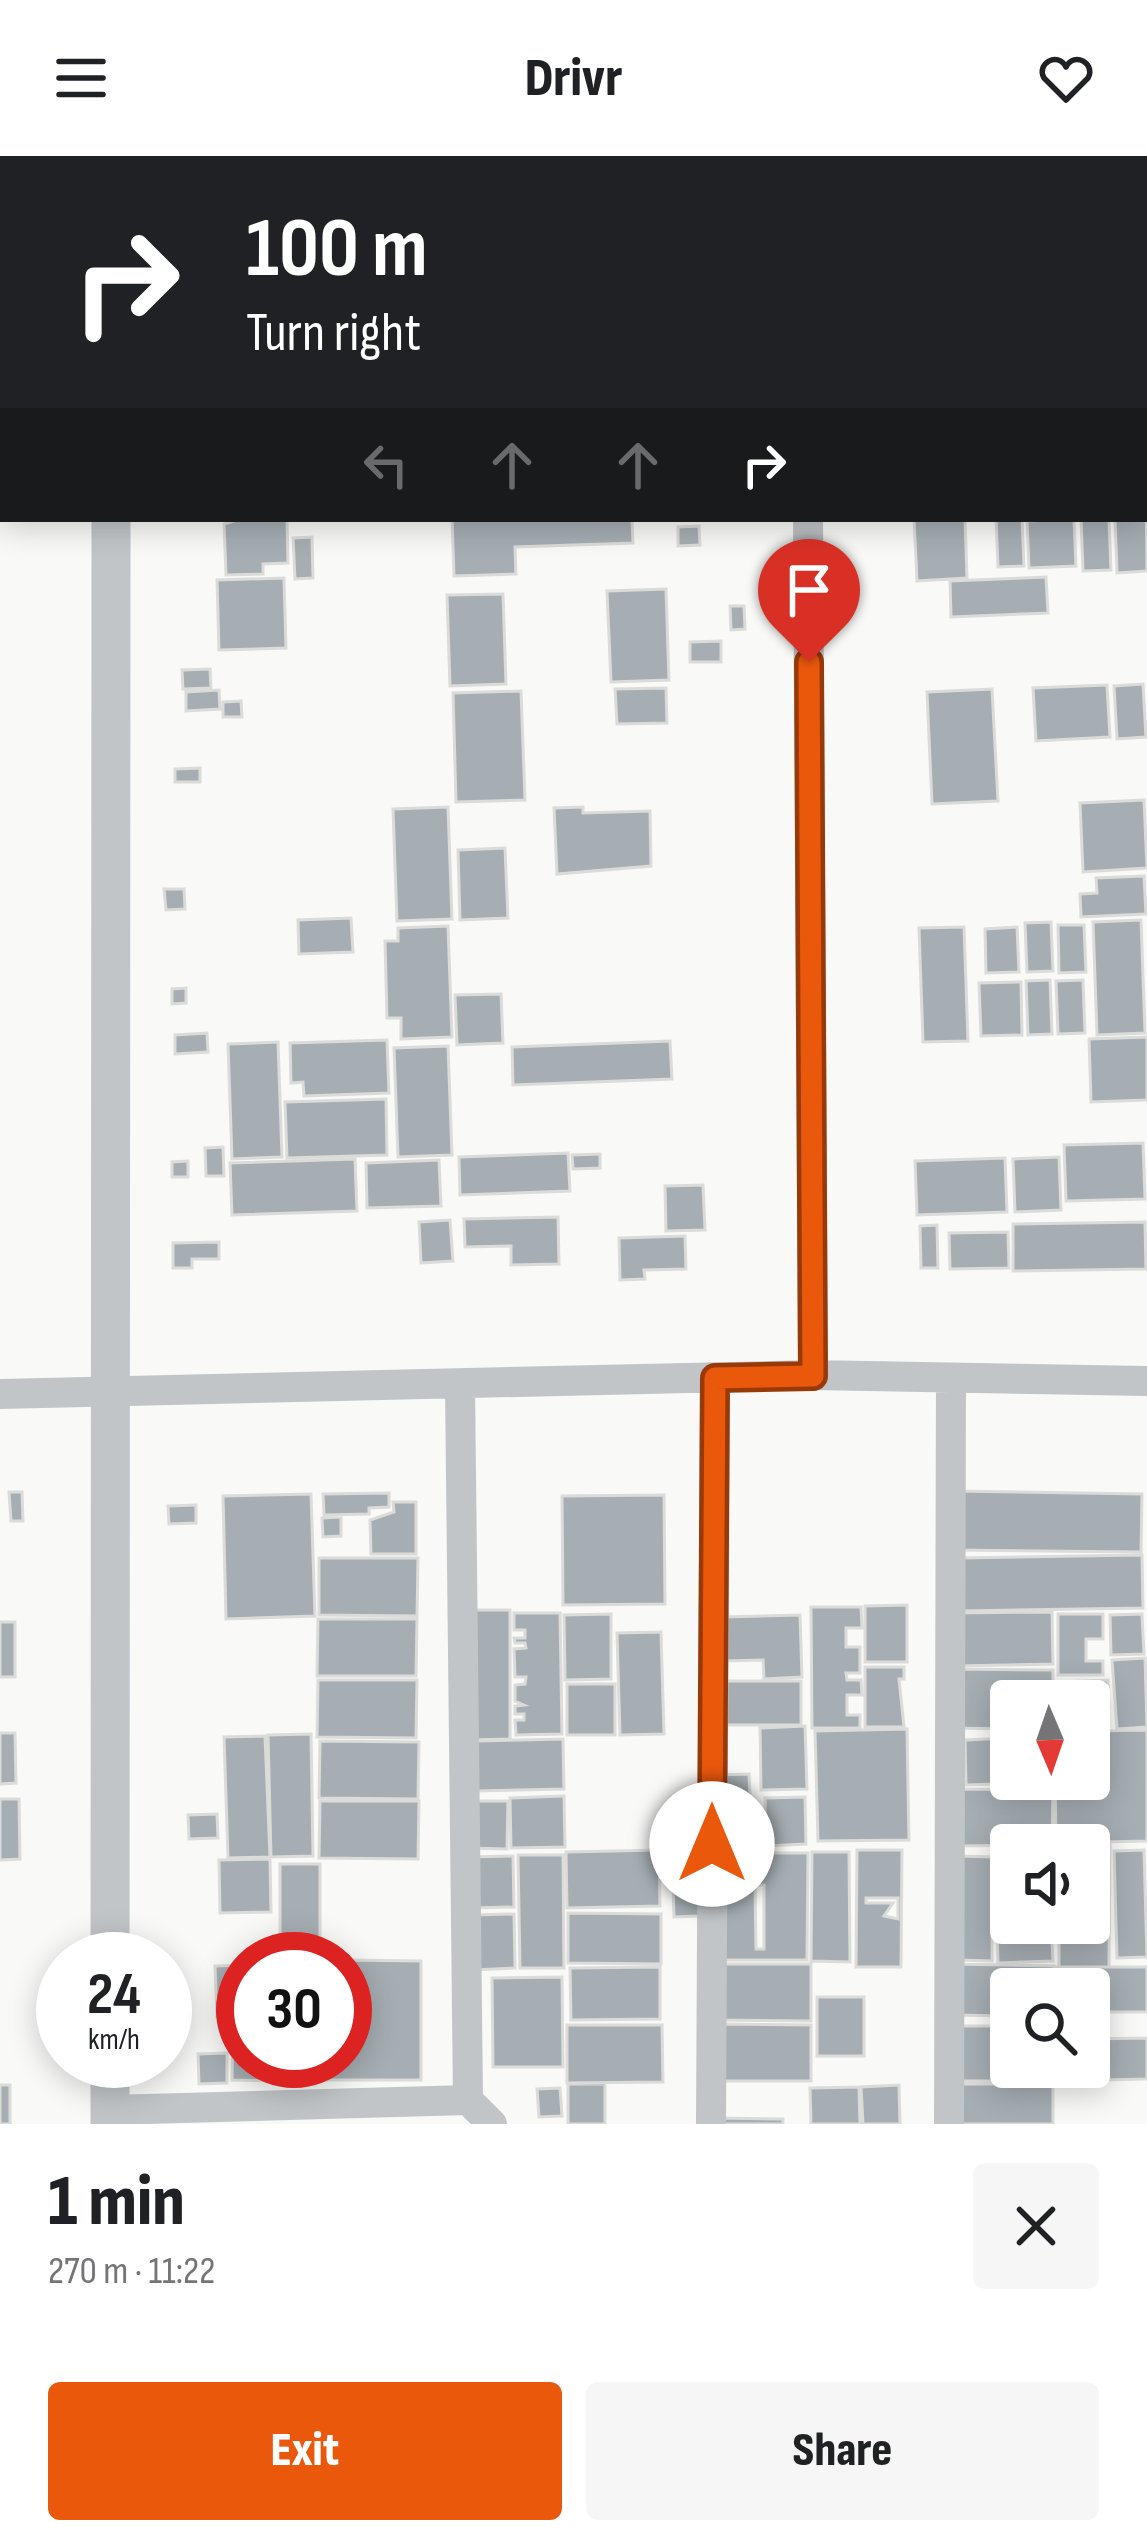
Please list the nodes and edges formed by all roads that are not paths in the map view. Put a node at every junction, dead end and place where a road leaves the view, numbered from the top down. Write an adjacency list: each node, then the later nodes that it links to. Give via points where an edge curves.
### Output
1 (111, 522): 8 (street)
2 (808, 522): 3 (street)
3 (813, 1376): 4 (street); 5 (street)
4 (715, 1378): 7 (street); 14 (street)
5 (951, 1379): 6 (street); 15 (street)
6 (1147, 1381)
7 (460, 1384): 8 (street); 11 (street)
8 (111, 1392): 9 (street); 10 (street)
9 (0, 1394)
10 (110, 1932)
11 (468, 2100): 12 (street); 13 (street)
12 (110, 2117)
13 (492, 2124)
14 (711, 2124)
15 (950, 2124)

